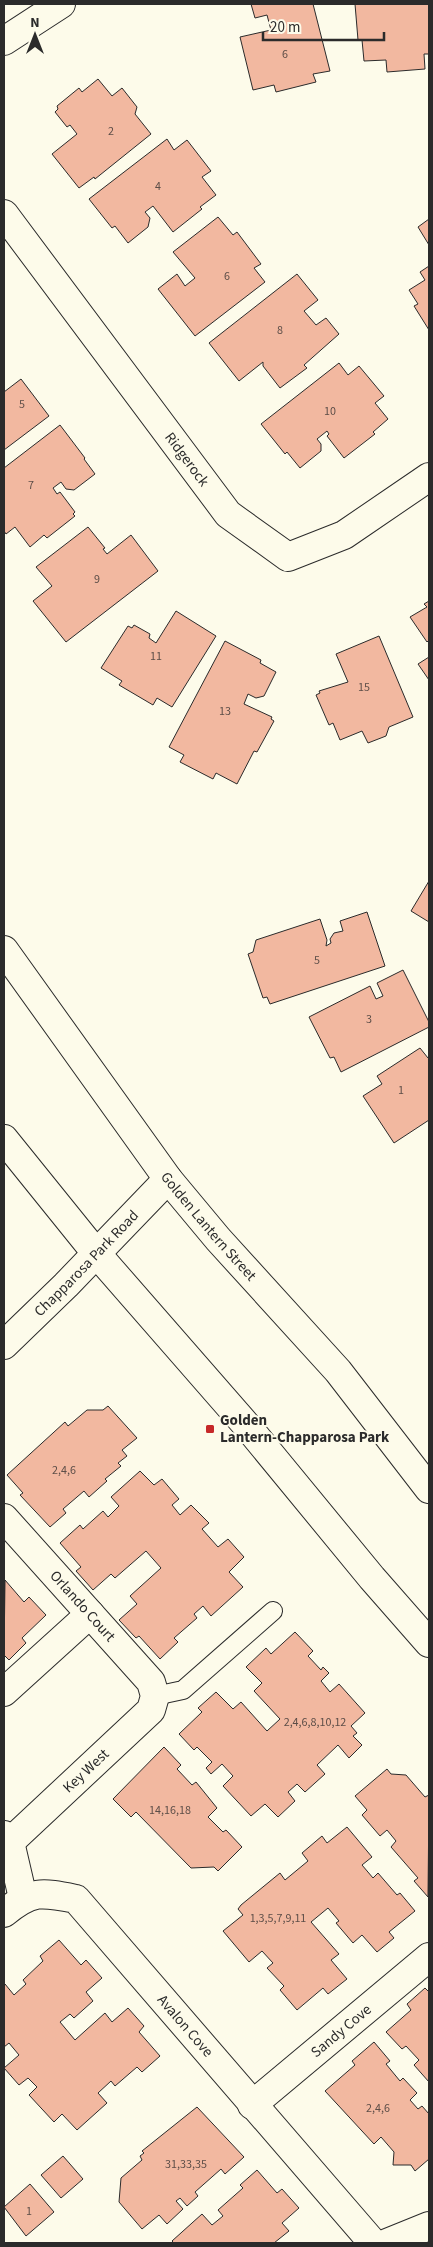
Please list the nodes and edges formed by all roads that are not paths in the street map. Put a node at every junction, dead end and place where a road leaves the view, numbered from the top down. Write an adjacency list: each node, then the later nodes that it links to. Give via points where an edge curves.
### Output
1 (61, 4): 2 (street)
2 (4, 41)
3 (4, 214): 4 (street, Ridgerock, via 228,514 288,557 344,535)
4 (429, 477)
5 (4, 950): 7 (street, Golden Lantern Street)
6 (4, 1139): 8 (street)
7 (168, 1179): 8 (street, Chapparosa Park Road); 10 (street, Golden Lantern Street, via 338,1372)
8 (96, 1253): 9 (street, Chapparosa Park Road); 14 (street)
9 (4, 1345)
10 (429, 1489)
11 (4, 1518): 13 (street, Orlando Court)
12 (273, 1611): 16 (lane, via 183,1690)
13 (90, 1614): 15 (street); 16 (street, Orlando Court, via 151,1682)
14 (429, 1643)
15 (4, 1692)
16 (155, 1696): 17 (street, Key West, via 151,1710)
17 (7, 1839): 18 (street, Avalon Cove)
18 (13, 1905): 20 (street, Avalon Cove, via 47,1893 76,1899)
19 (429, 1957): 20 (street, Sandy Cove)
20 (252, 2105): 22 (street, Avalon Cove)
21 (429, 2226): 23 (street)
22 (373, 2243)
23 (387, 2243)

